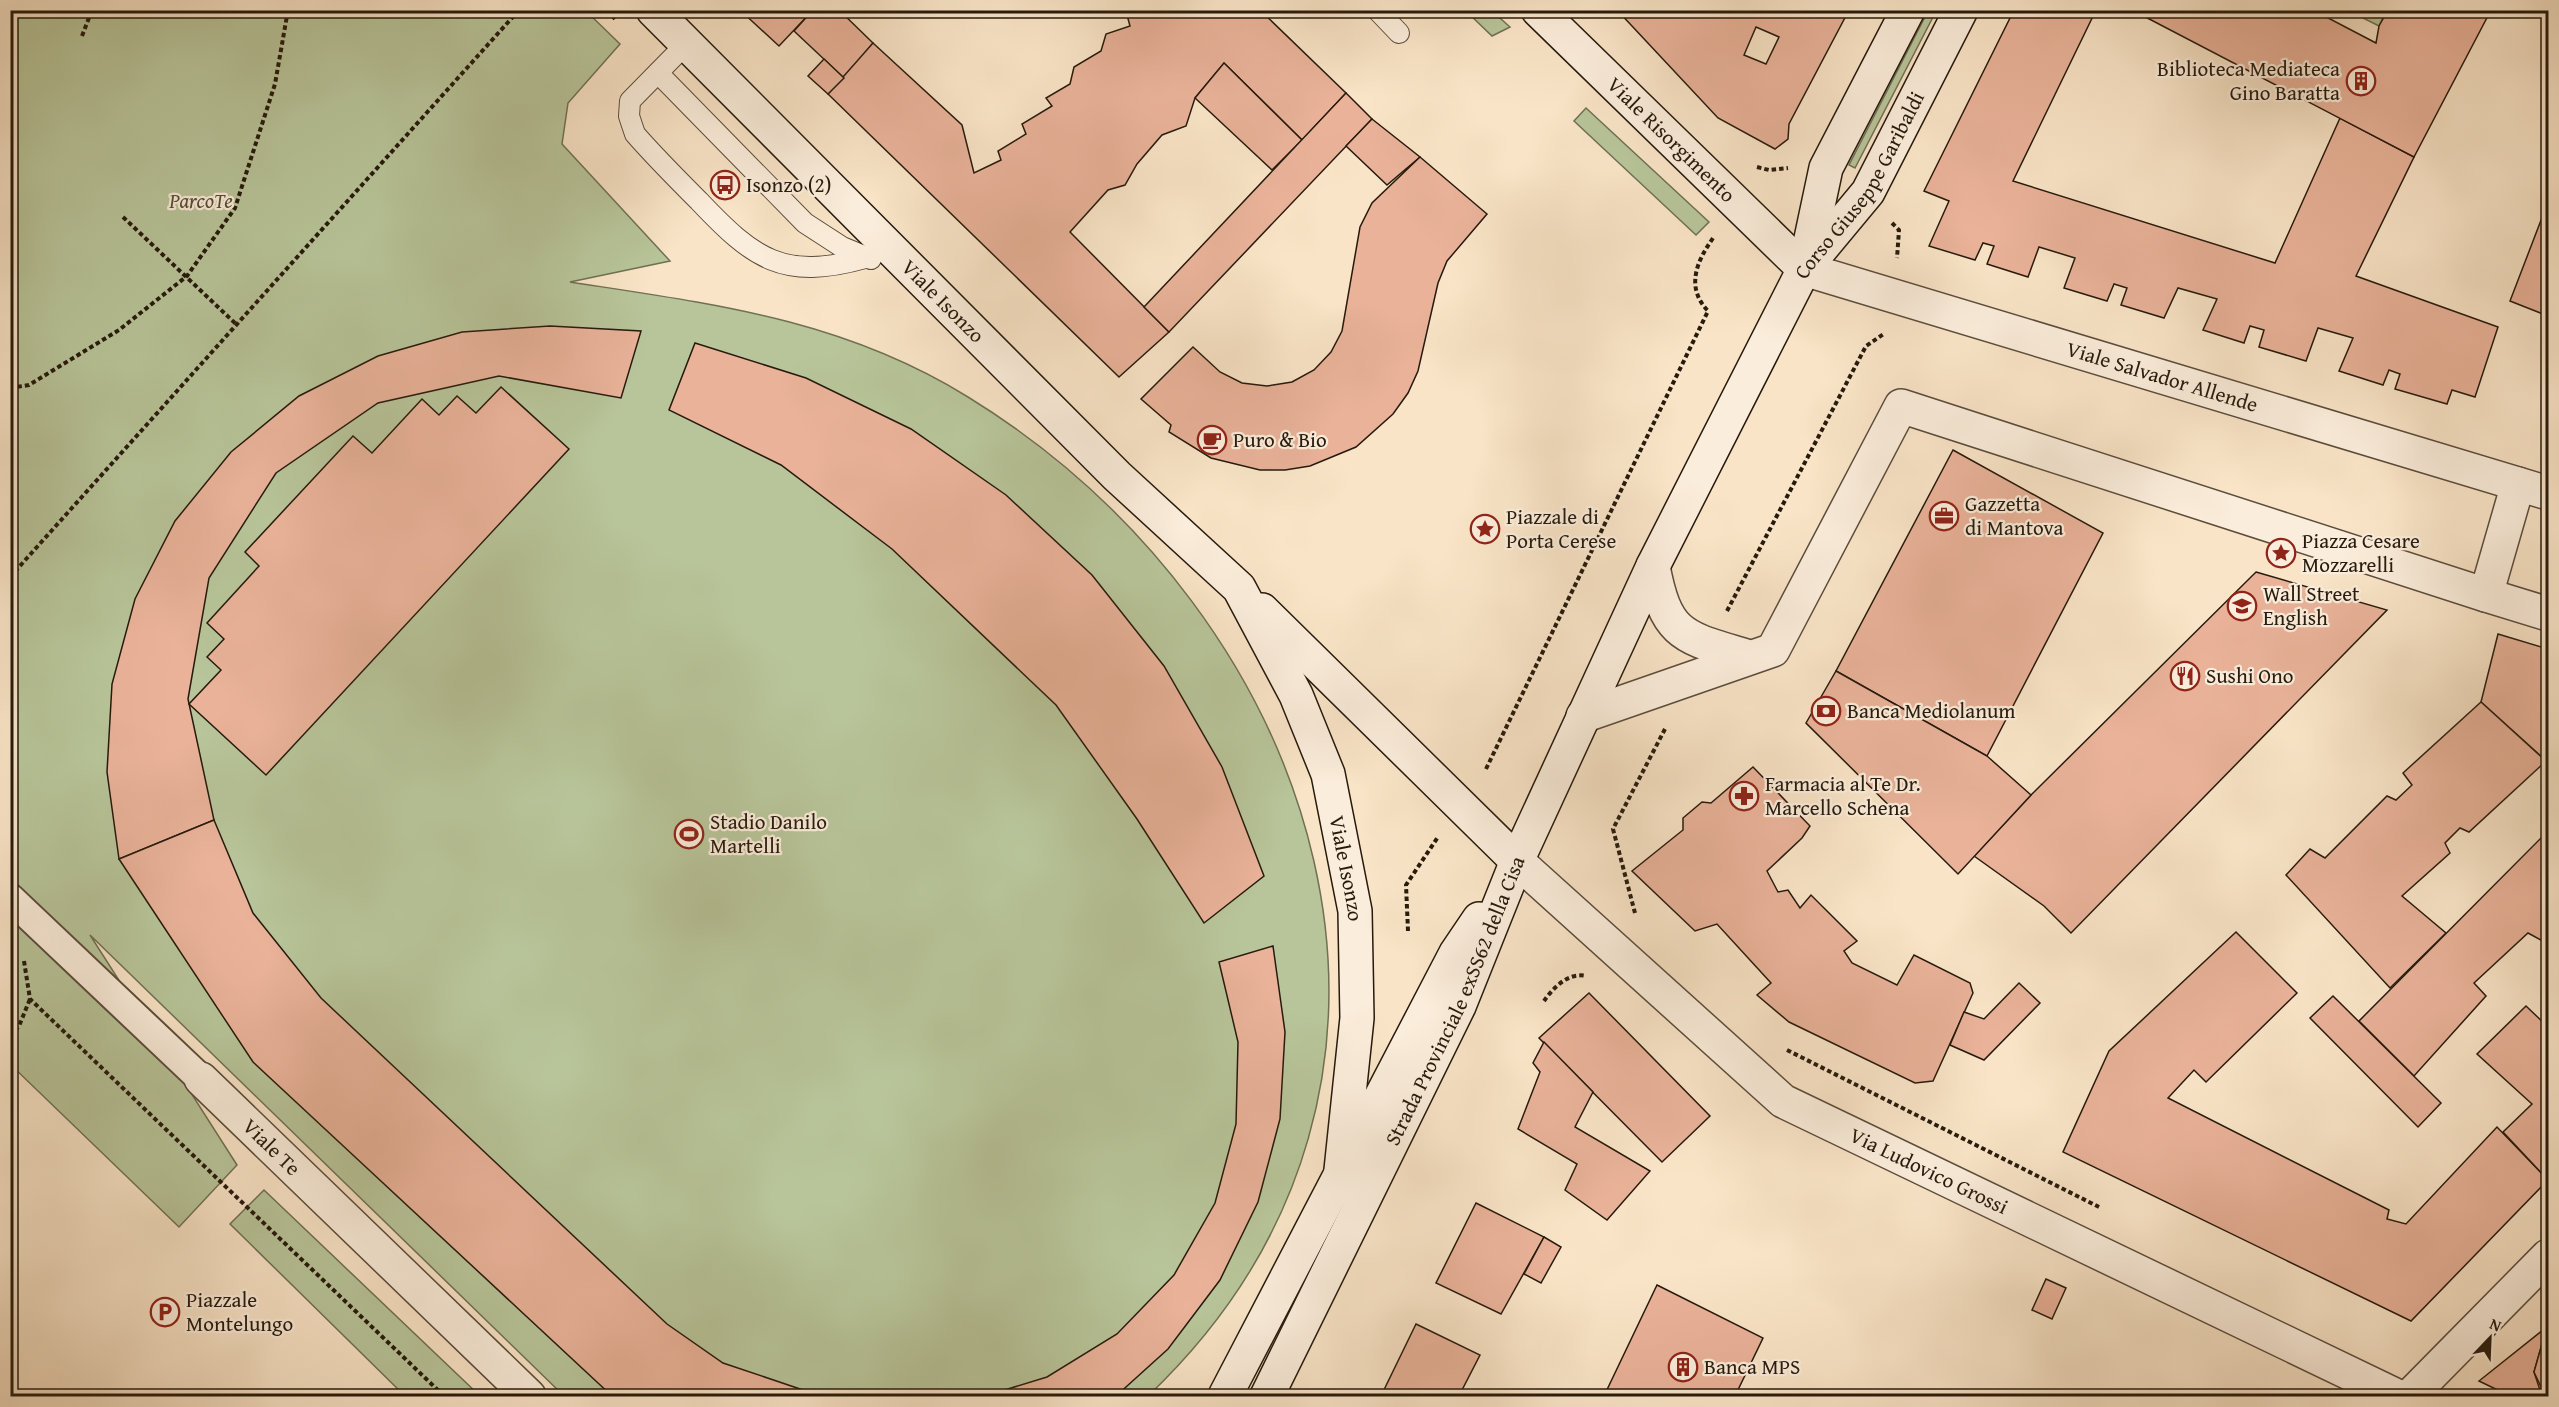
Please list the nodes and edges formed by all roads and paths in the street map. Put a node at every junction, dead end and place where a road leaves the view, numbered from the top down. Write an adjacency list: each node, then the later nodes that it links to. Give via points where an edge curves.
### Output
1 (92, 10): 12 (path)
2 (288, 10): 20 (path, via 274,84 235,208)
3 (519, 10): 21 (path)
4 (607, 10): 10 (path)
5 (653, 10): 13 (main road, Viale Isonzo)
6 (1377, 10): 11 (lane)
7 (1538, 10): 19 (main road, Viale Risorgimento)
8 (1908, 10): 19 (main road, Corso Giuseppe Garibaldi, via 1826,168)
9 (1961, 10): 19 (main road, Corso Giuseppe Garibaldi, via 1869,192)
10 (621, 25)
11 (1399, 33)
12 (82, 36)
13 (686, 44): 14 (lane); 18 (main road, Viale Isonzo)
14 (658, 73): 17 (lane, via 805,222); 17 (lane, via 630,101 629,116 635,134 727,231 780,264 816,268)
15 (123, 217): 20 (path)
16 (1713, 238): 35 (path, via 1695,273 1695,290 1708,311)
17 (865, 258): 18 (lane)
18 (907, 265): 28 (main road, Viale Isonzo, via 1117,476)
19 (1804, 269): 24 (main road, Viale Salvador Allende); 26 (main road)
20 (187, 276): 21 (path); 23 (path, via 119,330 28,385)
21 (237, 325): 27 (path)
22 (1893, 327): 31 (path, via 1866,346)
23 (10, 388)
24 (2518, 484): 25 (main road, Viale Salvador Allende); 29 (main road)
25 (2548, 494)
26 (1653, 566): 31 (main road, via 1658,594 1676,629); 34 (main road)
27 (10, 577)
28 (1239, 588): 37 (main road, Viale Isonzo); 47 (main road, Viale Isonzo, via 1296,695 1328,774 1355,911 1357,1018)
29 (2486, 595): 30 (main road); 32 (main road, via 1901,406 1773,650)
30 (2548, 614)
31 (1709, 644): 32 (main road)
32 (1749, 657): 33 (main road)
33 (1692, 678): 34 (main road); 39 (path, via 1613,829 1633,910)
34 (1583, 716): 37 (main road)
35 (1486, 769)
36 (1441, 833): 40 (path, via 1406,885)
37 (1517, 861): 47 (main road, Strada Provinciale exSS62 della Cisa, via 1456,952); 54 (main road, Strada Provinciale exSS62 della Cisa, via 1459,1006); 55 (main road, Via Ludovico Grossi, via 1783,1101)
38 (19, 907): 42 (path, via 23,967); 46 (street, Viale Te)
39 (1640, 917)
40 (1408, 931)
41 (1589, 977): 43 (path, via 1580,975 1566,980 1552,989)
42 (30, 999): 44 (path, via 19,1026); 51 (path)
43 (1544, 1001)
44 (10, 1036)
45 (1786, 1049): 48 (path)
46 (201, 1079): 52 (main road, Viale Te)
47 (1341, 1170): 53 (main road, Strada Provinciale exSS62 della Cisa)
48 (2103, 1209)
49 (2548, 1256): 50 (main road)
50 (2421, 1385): 56 (path)
51 (444, 1396)
52 (529, 1396)
53 (1225, 1396)
54 (1267, 1396)
55 (2397, 1396)
56 (2478, 1396)

